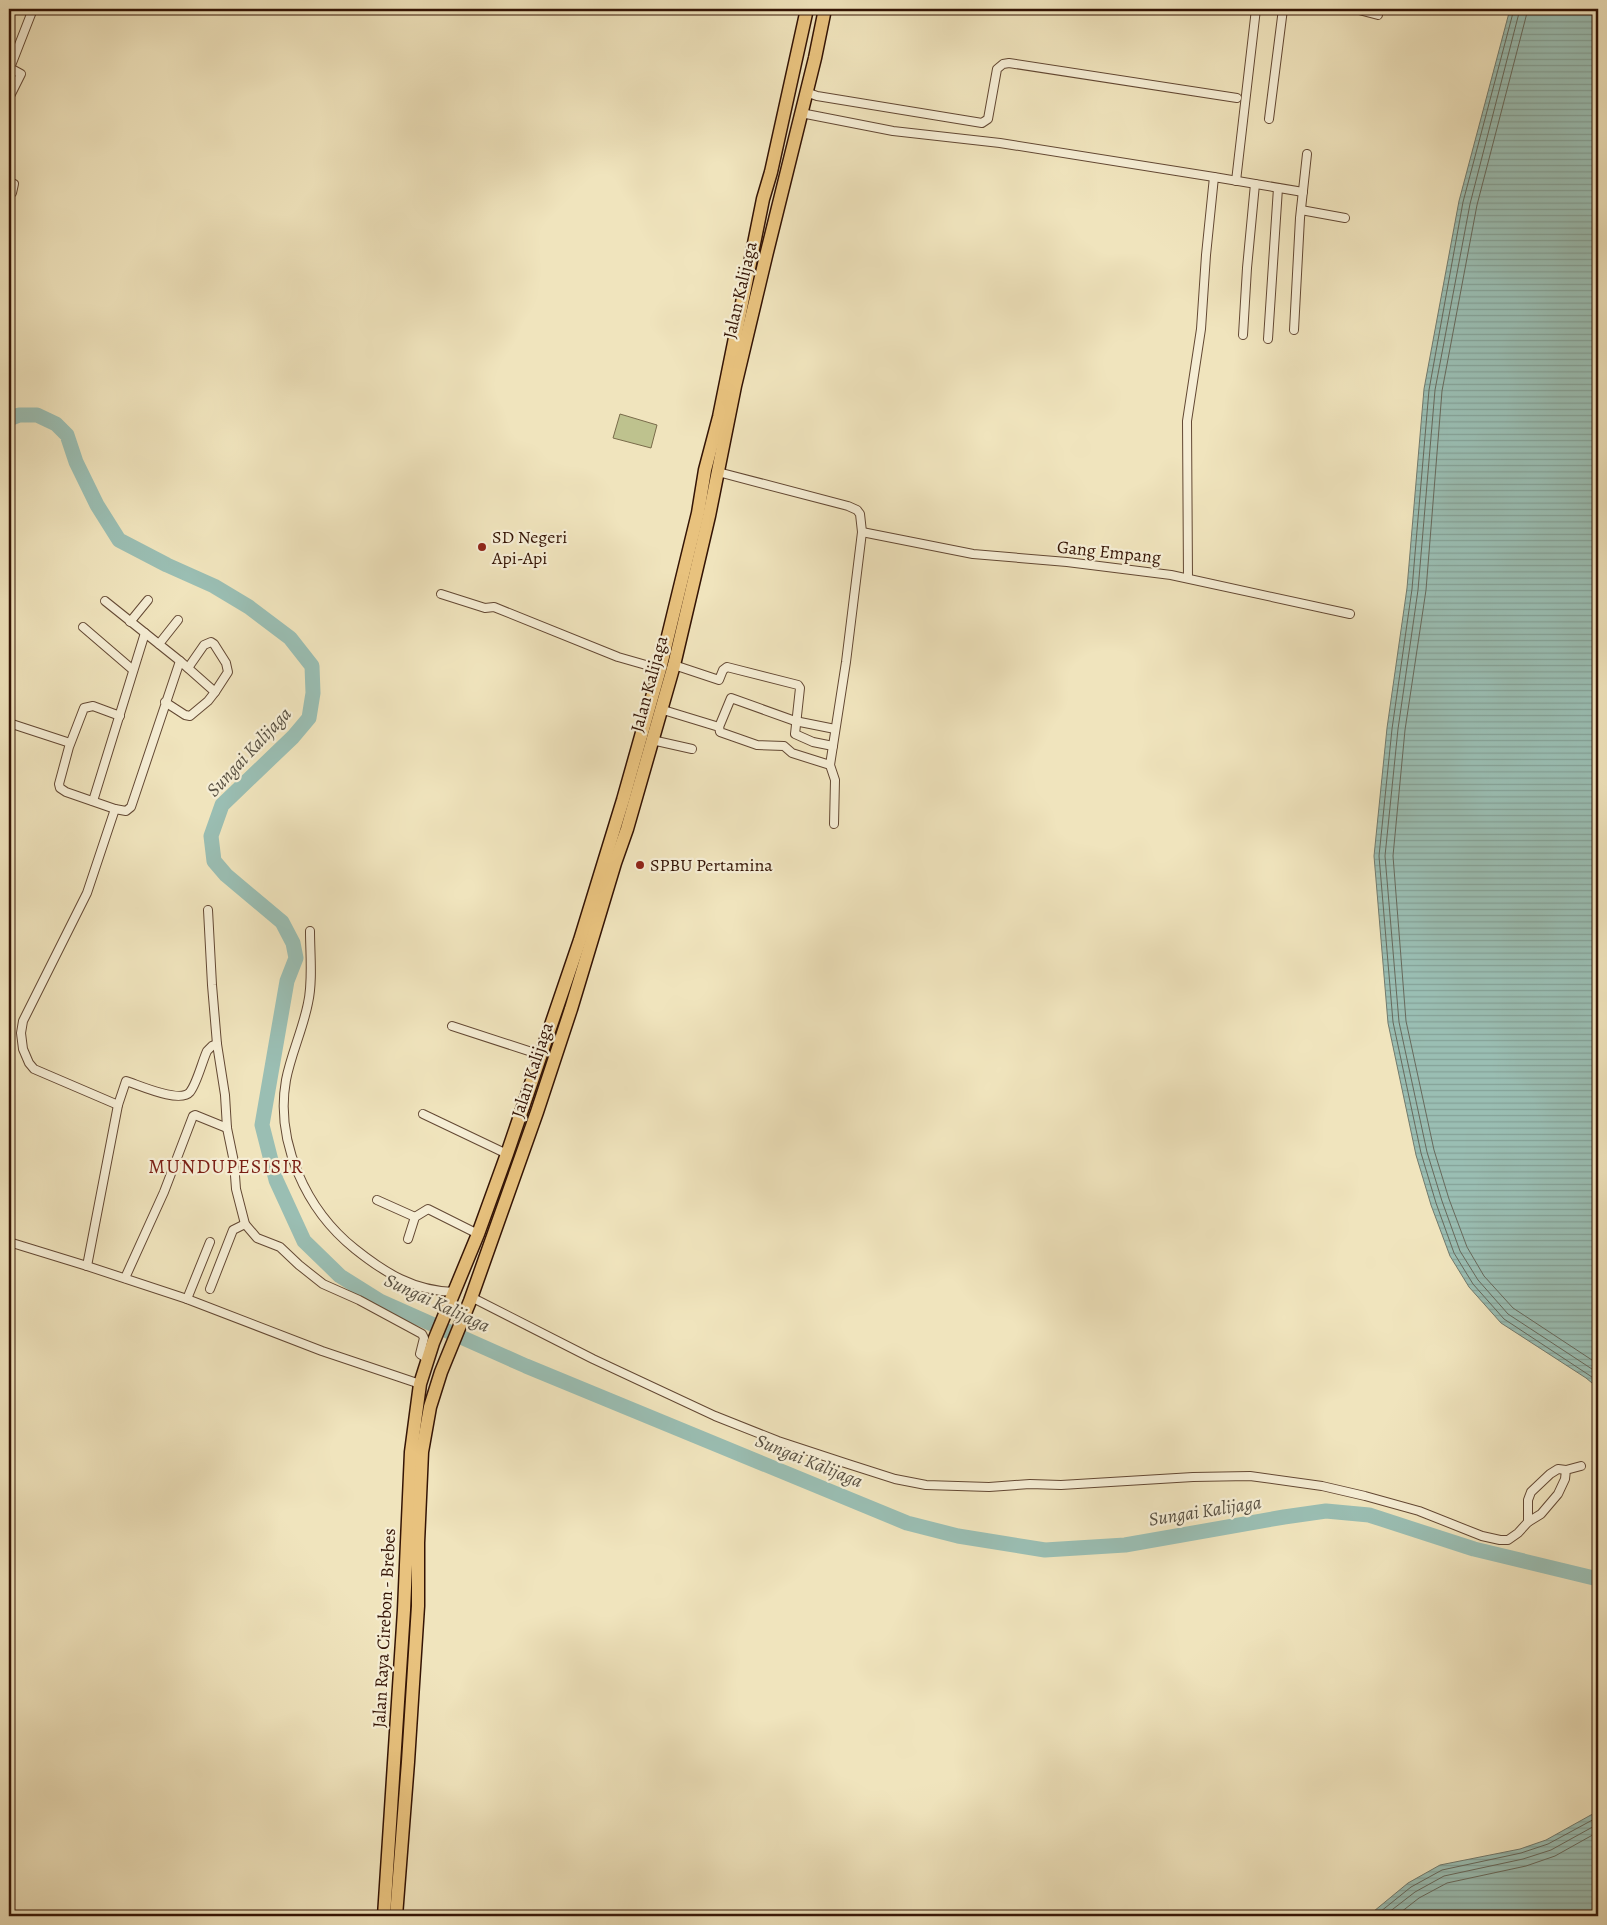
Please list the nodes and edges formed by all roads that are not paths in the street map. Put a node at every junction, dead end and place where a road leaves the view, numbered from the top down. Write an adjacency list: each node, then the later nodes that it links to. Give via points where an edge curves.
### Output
1 (33, 9): 11 (street, via 10,68 21,74)
2 (807, 9): 8 (highway, Jalan Kalijaga)
3 (825, 9): 9 (highway, Jalan Kalijaga)
4 (1256, 9): 17 (street)
5 (1283, 9): 14 (street)
6 (1354, 9): 7 (street)
7 (1378, 15)
8 (797, 56): 9 (highway); 43 (highway, Jalan Kalijaga, via 763,199 698,513)
9 (815, 58): 10 (highway, Jalan Kalijaga)
10 (806, 92): 12 (street, via 982,123 988,119 997,69 1009,63); 13 (highway, Jalan Kalijaga)
11 (9, 98)
12 (1237, 98)
13 (801, 114): 16 (street, via 893,131 1000,143); 28 (highway, Jalan Kalijaga)
14 (1269, 119)
15 (1307, 154): 21 (street)
16 (1214, 177): 17 (street); 30 (street, via 1201,329 1188,422)
17 (1236, 181): 19 (street)
18 (9, 182): 22 (street, via 14,184)
19 (1255, 184): 20 (street); 26 (street)
20 (1278, 188): 21 (street); 27 (street)
21 (1303, 192): 23 (street)
22 (12, 193)
23 (1301, 210): 24 (street); 25 (street)
24 (1345, 218)
25 (1294, 330)
26 (1244, 335)
27 (1268, 339)
28 (718, 472): 29 (street, via 848,506 860,514); 41 (highway, Jalan Kalijaga)
29 (862, 532): 30 (street, Gang Empang, via 973,554); 52 (street)
30 (1188, 578): 34 (street, Gang Empang)
31 (441, 594): 43 (street, via 485,608 494,607 618,657)
32 (148, 600): 36 (street)
33 (105, 601): 36 (street)
34 (1350, 614)
35 (178, 620): 39 (street)
36 (130, 622): 38 (street)
37 (83, 627): 44 (street)
38 (145, 633): 39 (street); 44 (street)
39 (159, 644): 40 (street)
40 (180, 661): 42 (street); 46 (street)
41 (674, 665): 47 (highway, Jalan Kalijaga); 49 (street, via 717,680 727,667 798,685)
42 (188, 668): 45 (street); 45 (street, via 204,645 212,643 228,669)
43 (660, 669): 65 (highway, Jalan Kalijaga, via 605,861)
44 (133, 670): 48 (street)
45 (215, 692): 46 (street, via 190,716)
46 (165, 702): 59 (street, via 131,807 127,811)
47 (660, 709): 51 (street); 53 (highway, Jalan Kalijaga)
48 (120, 716): 54 (street, via 86,706); 58 (street)
49 (796, 721): 51 (street, via 731,698); 52 (street); 55 (street, via 796,736)
50 (9, 724): 54 (street)
51 (719, 727): 57 (street, via 720,732 733,737 763,746 784,746 792,753)
52 (835, 729): 55 (street)
53 (652, 740): 56 (street); 82 (highway, Jalan Kalijaga, via 568,1019)
54 (70, 743): 58 (street, via 59,786 66,792)
55 (833, 746): 57 (street)
56 (692, 749)
57 (830, 765): 60 (street, via 835,780)
58 (94, 801): 59 (street)
59 (115, 809): 66 (street, via 87,893 21,1033 25,1055 34,1069)
60 (834, 824)
61 (208, 910): 64 (street)
62 (310, 931): 80 (street, via 308,1003 285,1093 288,1141 296,1169 308,1194 344,1240 414,1286)
63 (452, 1026): 65 (street)
64 (217, 1044): 66 (street, via 207,1051 188,1094 174,1096 126,1081); 68 (street)
65 (541, 1055): 69 (highway, Jalan Kalijaga)
66 (118, 1105): 77 (street)
67 (423, 1114): 69 (street)
68 (227, 1128): 72 (street); 78 (street, via 193,1116 164,1192)
69 (507, 1154): 73 (highway, Jalan Kalijaga)
70 (377, 1200): 71 (street)
71 (414, 1217): 73 (street, via 428,1209); 74 (street)
72 (245, 1224): 79 (street, via 233,1230); 85 (street, via 257,1238 280,1247 323,1284 422,1334 420,1354)
73 (478, 1234): 80 (highway, Jalan Kalijaga)
74 (408, 1239)
75 (9, 1242): 77 (street)
76 (210, 1242): 81 (street)
77 (87, 1266): 78 (street)
78 (125, 1278): 81 (street)
79 (210, 1289)
80 (453, 1295): 83 (highway, Jalan Kalijaga)
81 (187, 1299): 86 (street, via 322,1351)
82 (471, 1299): 84 (highway, Jalan Kalijaga); 89 (street, via 715,1416 895,1479 966,1487 1250,1476 1365,1496 1500,1540 1508,1540)
83 (432, 1343): 85 (highway, Jalan Raya Cirebon - Brebes)
84 (450, 1352): 90 (highway, Jalan Raya Cirebon - Brebes, via 434,1390 422,1452 418,1606 405,1806)
85 (428, 1359): 86 (highway, Jalan Raya Cirebon - Brebes)
86 (420, 1384): 90 (highway, Jalan Raya Cirebon - Brebes, via 410,1452)
87 (1581, 1466): 88 (street)
88 (1566, 1470): 89 (street, via 1558,1494 1541,1514); 89 (street, via 1558,1469 1530,1492)
89 (1528, 1522)
90 (391, 1898): 91 (highway, Jalan Raya Cirebon - Brebes); 92 (highway, Jalan Raya Cirebon - Brebes)
91 (384, 1916)
92 (396, 1916)

